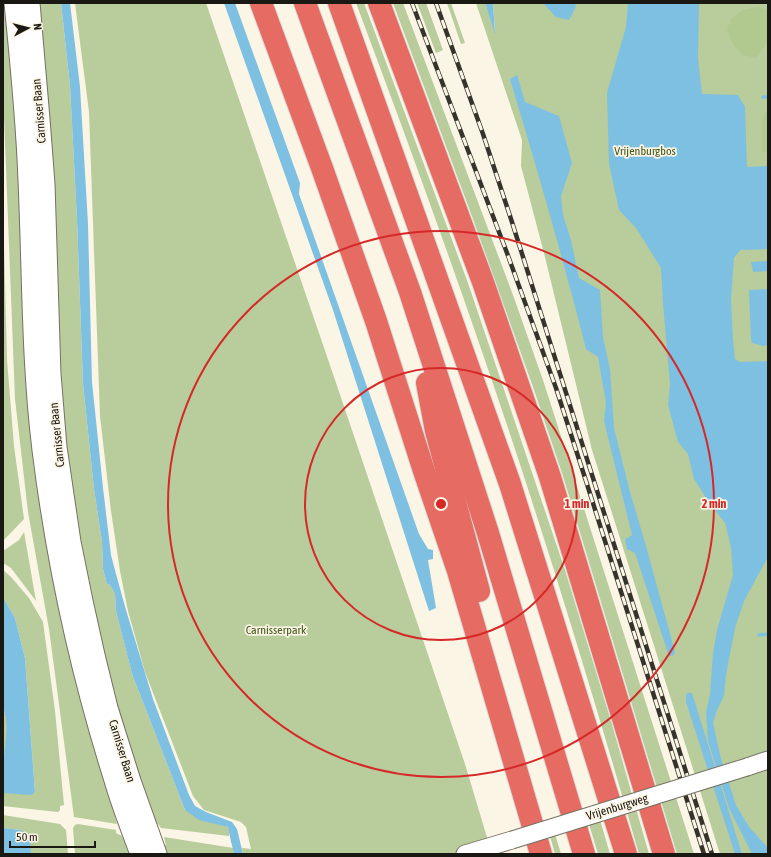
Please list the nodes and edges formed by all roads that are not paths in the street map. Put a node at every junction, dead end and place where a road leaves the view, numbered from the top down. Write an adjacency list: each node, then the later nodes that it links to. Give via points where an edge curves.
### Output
1 (14, 3): 10 (main road, Carnisser Baan, via 26,122 36,376 42,448 56,545 67,604 94,711 114,781)
2 (30, 3): 11 (main road, Carnisser Baan, via 44,177 51,374 57,447 71,542 108,708)
3 (261, 3): 9 (highway, via 376,320 458,571)
4 (305, 3): 7 (highway)
5 (338, 3): 14 (highway, via 510,484)
6 (379, 3): 15 (highway, via 483,282 548,469)
7 (410, 292): 9 (highway, via 436,431 491,638); 13 (highway, via 488,533)
8 (768, 760): 12 (street, Vrijenburgweg, bridge)
9 (540, 848)
10 (140, 854)
11 (157, 854)
12 (465, 854)
13 (584, 854)
14 (626, 854)
15 (664, 854)

